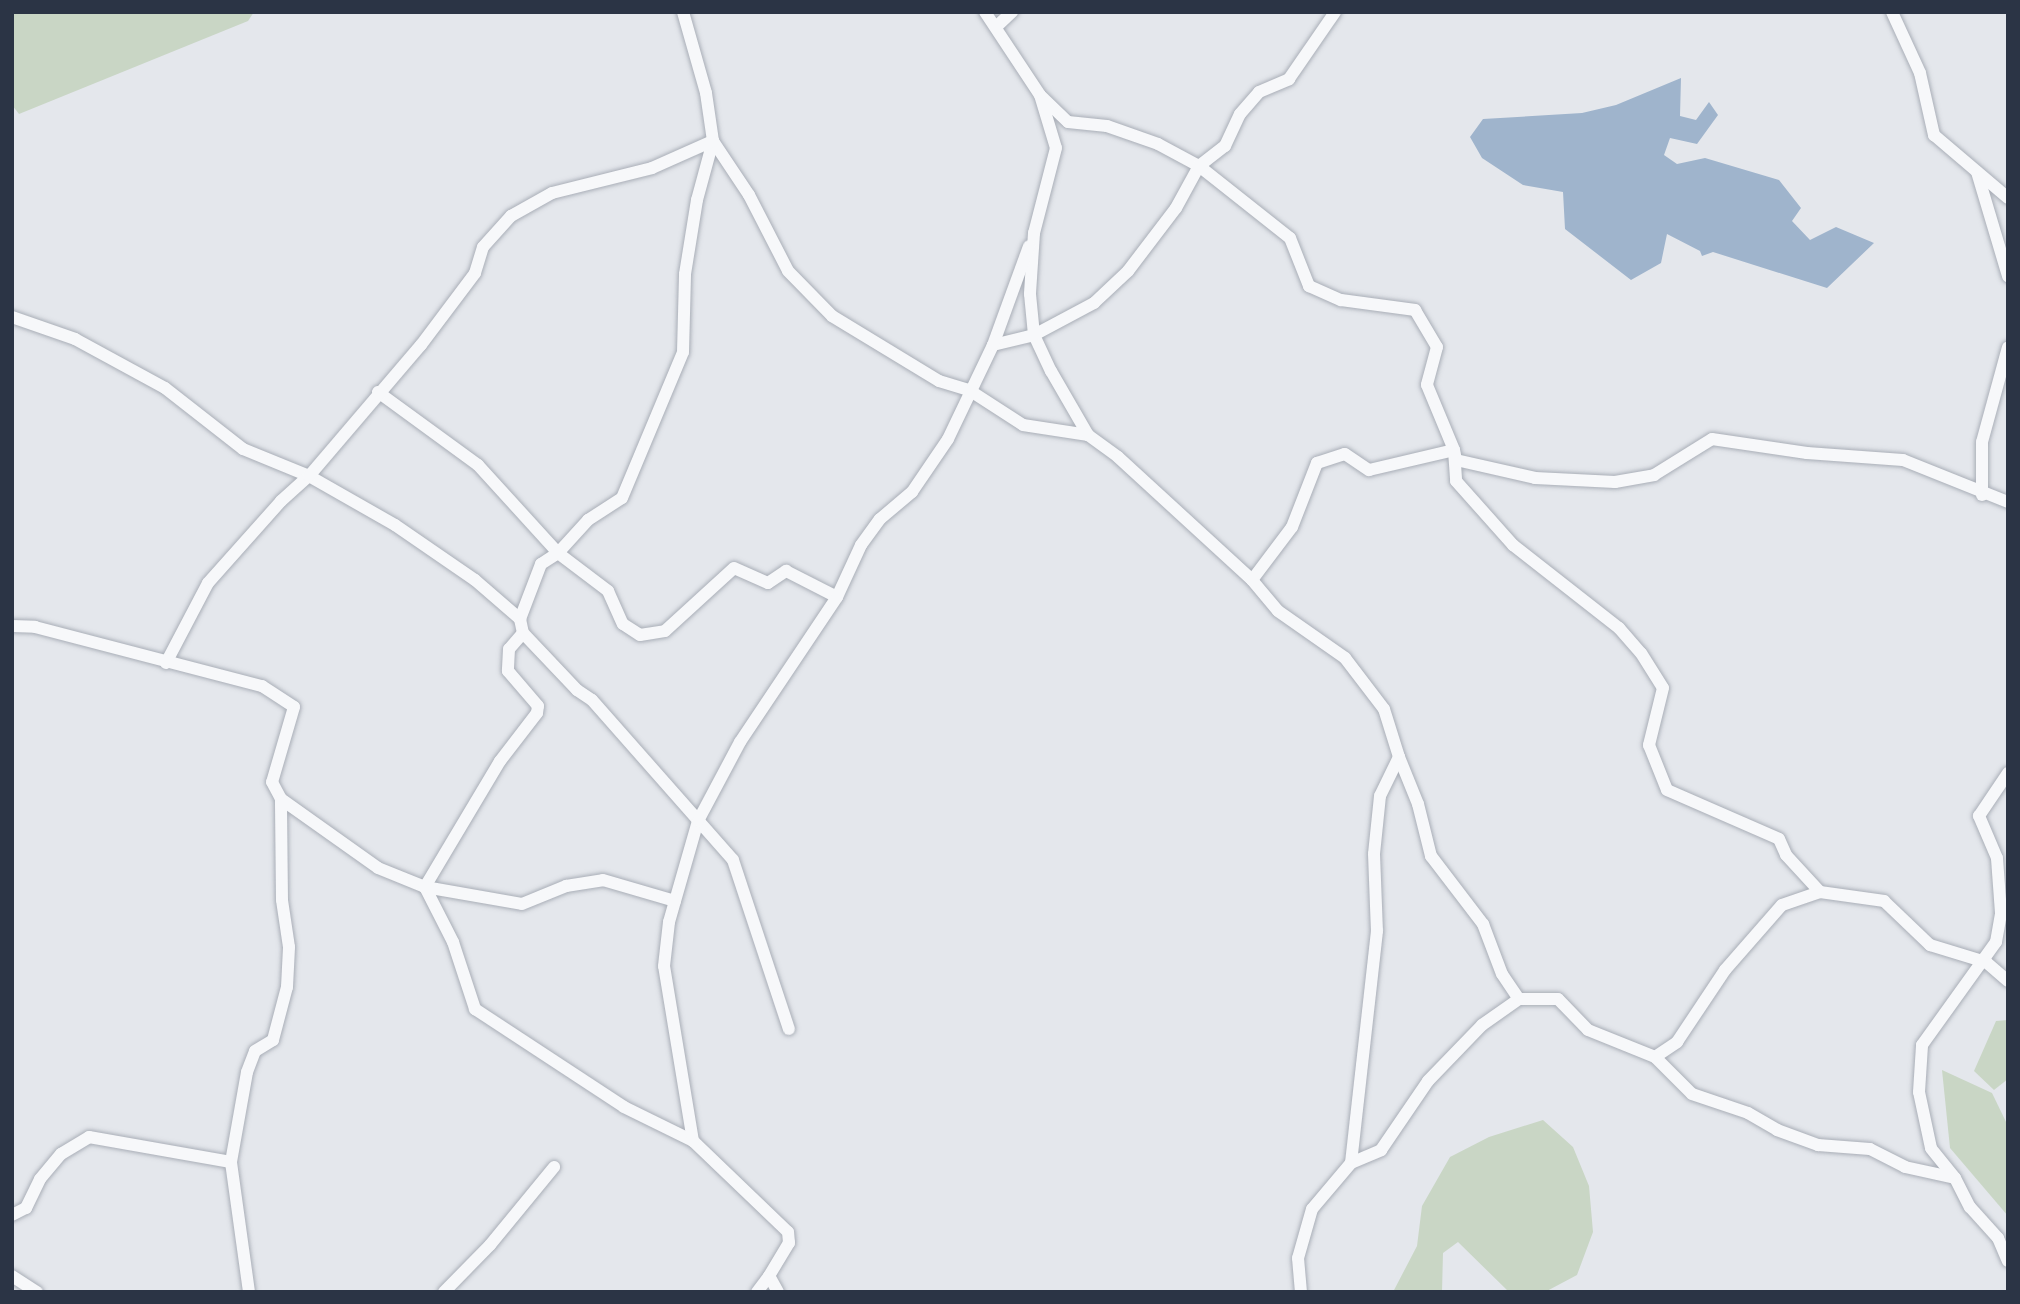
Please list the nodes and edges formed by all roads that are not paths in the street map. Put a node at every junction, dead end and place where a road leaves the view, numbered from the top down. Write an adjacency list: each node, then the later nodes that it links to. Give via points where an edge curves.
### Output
1 (683, 12): 8 (street, via 706,93)
2 (985, 12): 6 (street)
3 (1012, 12): 6 (street)
4 (1335, 12): 9 (street, via 1289,79 1259,92 1240,114 1225,146)
5 (1892, 12): 10 (street, via 1920,73 1934,135)
6 (997, 26): 7 (street)
7 (1040, 95): 9 (street, via 1068,122 1107,126 1158,144); 12 (street, via 1056,148)
8 (713, 141): 18 (street, via 749,195 788,271 832,316 939,381); 19 (street, via 652,168 552,193 512,216 483,247 475,273 421,345); 25 (street, via 697,200 685,274 683,352 622,498 588,520)
9 (1199, 166): 15 (street, via 1176,208 1128,271 1094,303); 21 (street, via 1290,238 1309,286 1341,300 1415,310 1437,347 1427,385)
10 (1976, 172): 11 (street); 13 (street)
11 (2008, 198)
12 (1034, 233): 15 (street, via 1030,294); 16 (street)
13 (2008, 276)
14 (12, 317): 22 (street, via 75,339 165,388 243,449)
15 (1034, 335): 16 (street); 20 (street)
16 (993, 345): 18 (street)
17 (2008, 347): 23 (street, via 1982,442)
18 (969, 390): 20 (street, via 1023,425); 27 (street, via 948,439 912,492 880,519 860,545)
19 (378, 392): 22 (street); 25 (street, via 478,465)
20 (1088, 435): 26 (street)
21 (1454, 450): 23 (street, via 1457,460 1535,478 1615,482 1654,475 1712,439 1807,453 1903,460); 26 (street, via 1369,470 1345,454 1317,463 1292,527); 37 (street, via 1456,481 1513,545 1619,628 1642,653 1663,688 1649,745 1667,790 1779,839 1786,855)
22 (309, 476): 28 (street, via 403,530); 31 (street, via 208,583)
23 (1982, 495): 24 (street)
24 (2008, 502)
25 (558, 553): 27 (street, via 608,591 623,624 640,635 665,631 734,568 768,583 786,571); 28 (street, via 541,564)
26 (1252, 580): 32 (street, via 1278,611 1345,659 1384,709)
27 (837, 597): 35 (street, via 740,742)
28 (520, 619): 30 (street)
29 (12, 625): 31 (street, via 35,627)
30 (523, 633): 35 (street, via 592,700); 36 (street, via 509,649 508,671 538,706 537,713 489,779)
31 (166, 663): 34 (street, via 262,686 294,707 272,782)
32 (1399, 757): 41 (street, via 1419,804 1430,856 1483,924 1502,974); 46 (street, via 1379,808 1374,854 1377,931)
33 (2008, 773): 39 (street, via 1979,816 1997,858 2001,914 1996,942)
34 (281, 799): 36 (street, via 378,868); 45 (street, via 287,987 273,1040 255,1051 247,1072)
35 (698, 821): 38 (street); 42 (street, via 733,860)
36 (425, 887): 38 (street, via 522,904 566,886 604,880); 44 (street, via 453,942 475,1009 624,1107)
37 (1820, 892): 39 (street, via 1885,901 1930,945); 43 (street, via 1782,905 1725,970 1677,1042)
38 (675, 901): 44 (street, via 664,966)
39 (1986, 961): 40 (street); 48 (street, via 1922,1045 1919,1092 1931,1148)
40 (2008, 981)
41 (1519, 999): 43 (street, via 1558,999 1588,1030); 46 (street, via 1482,1025 1428,1081 1381,1150)
42 (789, 1029)
43 (1656, 1057): 48 (street, via 1692,1094 1748,1113 1777,1130 1818,1145 1870,1149 1905,1167)
44 (693, 1141): 52 (street, via 788,1232 789,1243)
45 (231, 1162): 49 (street, via 89,1138 61,1154 40,1179 26,1208); 53 (street)
46 (1351, 1163): 58 (street, via 1312,1209 1298,1258)
47 (554, 1167): 55 (street)
48 (1955, 1178): 50 (street, via 1970,1208 1998,1238)
49 (12, 1215)
50 (2008, 1261)
51 (12, 1276): 54 (street)
52 (769, 1276): 56 (street); 57 (street)
53 (249, 1291)
54 (37, 1292)
55 (444, 1292)
56 (757, 1292)
57 (778, 1292)
58 (1301, 1292)

